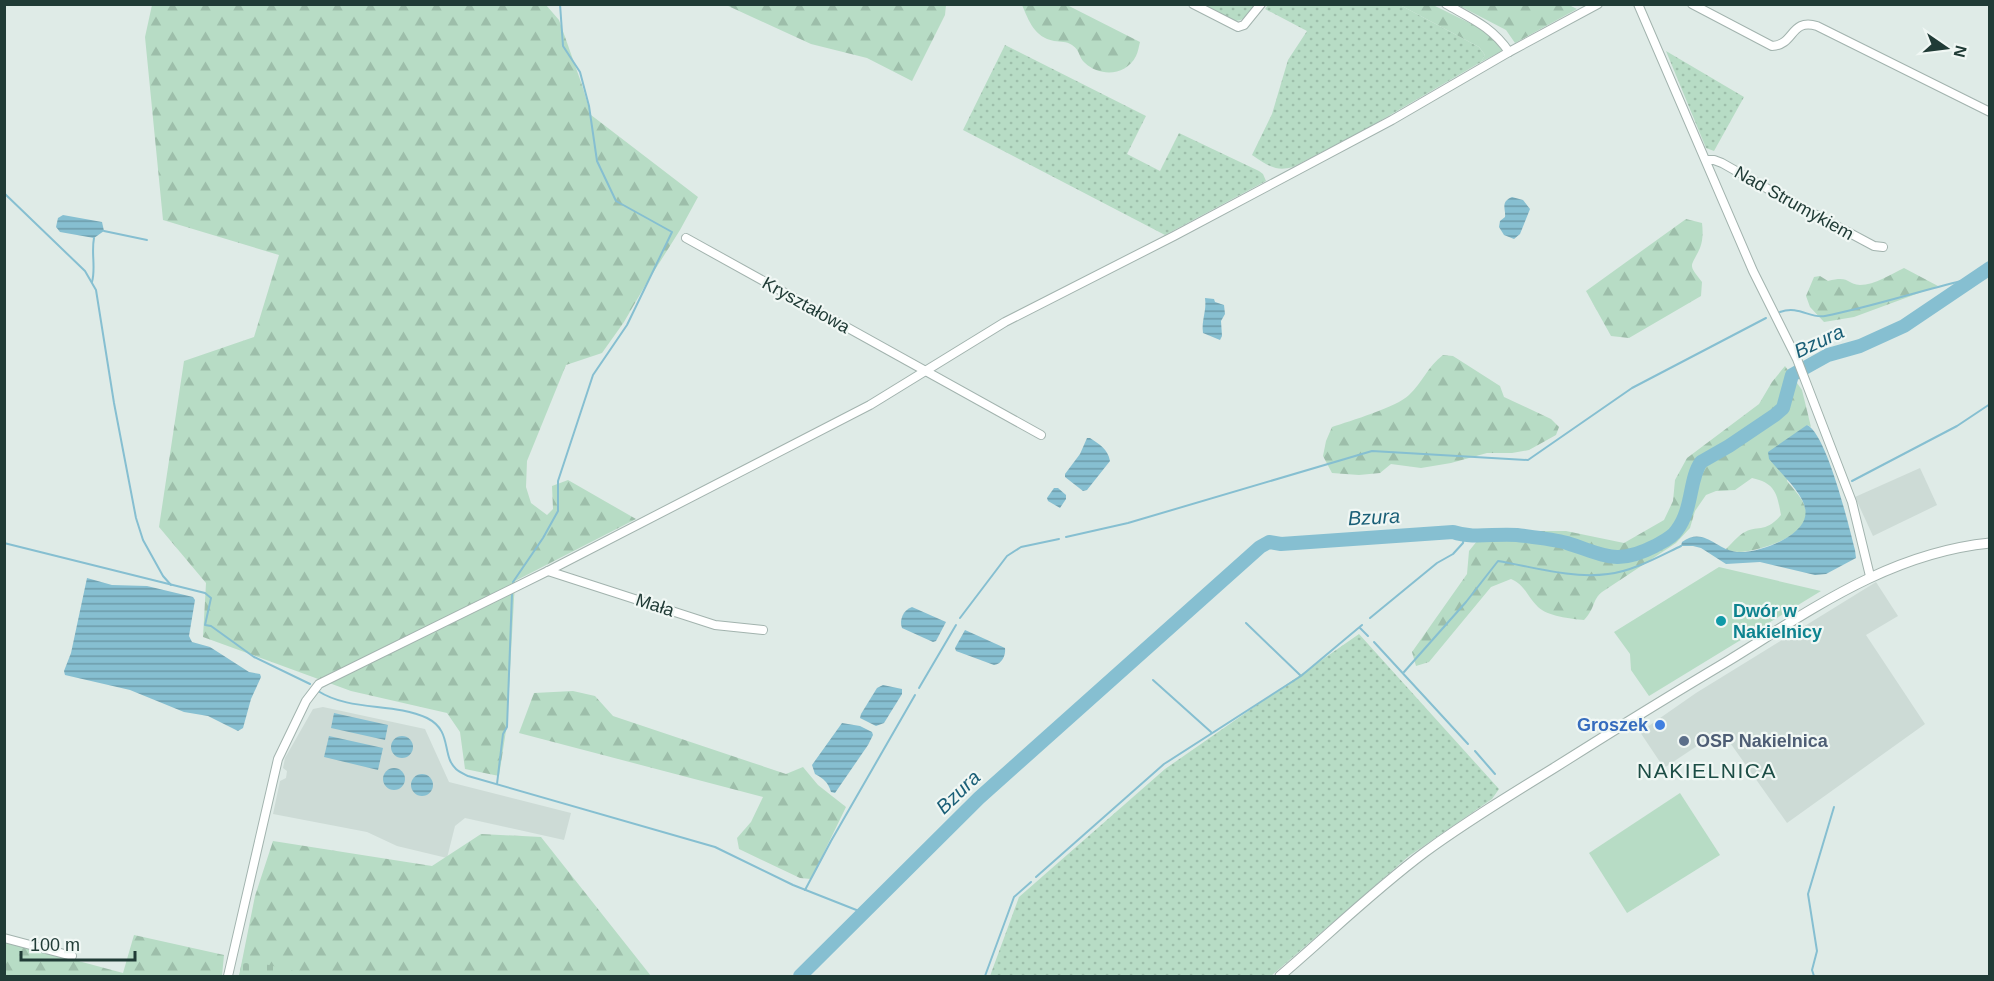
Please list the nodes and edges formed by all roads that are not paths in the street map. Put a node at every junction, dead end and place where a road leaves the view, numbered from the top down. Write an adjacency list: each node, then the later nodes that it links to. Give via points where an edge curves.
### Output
1 (1192, 4): 2 (street, via 1238,27 1245,25)
2 (1261, 4)
3 (1446, 4): 7 (street, via 1489,28)
4 (1598, 4): 7 (street)
5 (1638, 4): 9 (street)
6 (1692, 4): 8 (street, via 1772,46 1786,42 1803,24 1817,26)
7 (1509, 52): 12 (street, via 1392,120 1005,322)
8 (1989, 112)
9 (1706, 160): 11 (street, Nad Strumykiem, via 1722,163 1874,246); 16 (street, via 1753,271 1797,359 1852,502)
10 (686, 238): 12 (street, Kryształowa)
11 (1883, 247)
12 (927, 371): 13 (street, Kryształowa); 15 (street, via 870,405)
13 (1041, 435)
14 (1989, 543): 16 (street, via 1950,549)
15 (548, 571): 17 (street, Mała, via 715,625); 20 (street, via 328,678 313,691 294,721 276,766)
16 (1870, 576): 21 (street, via 1668,696 1452,833 1397,874)
17 (764, 630)
18 (4, 938): 19 (street)
19 (72, 956)
20 (228, 976)
21 (1280, 976)

